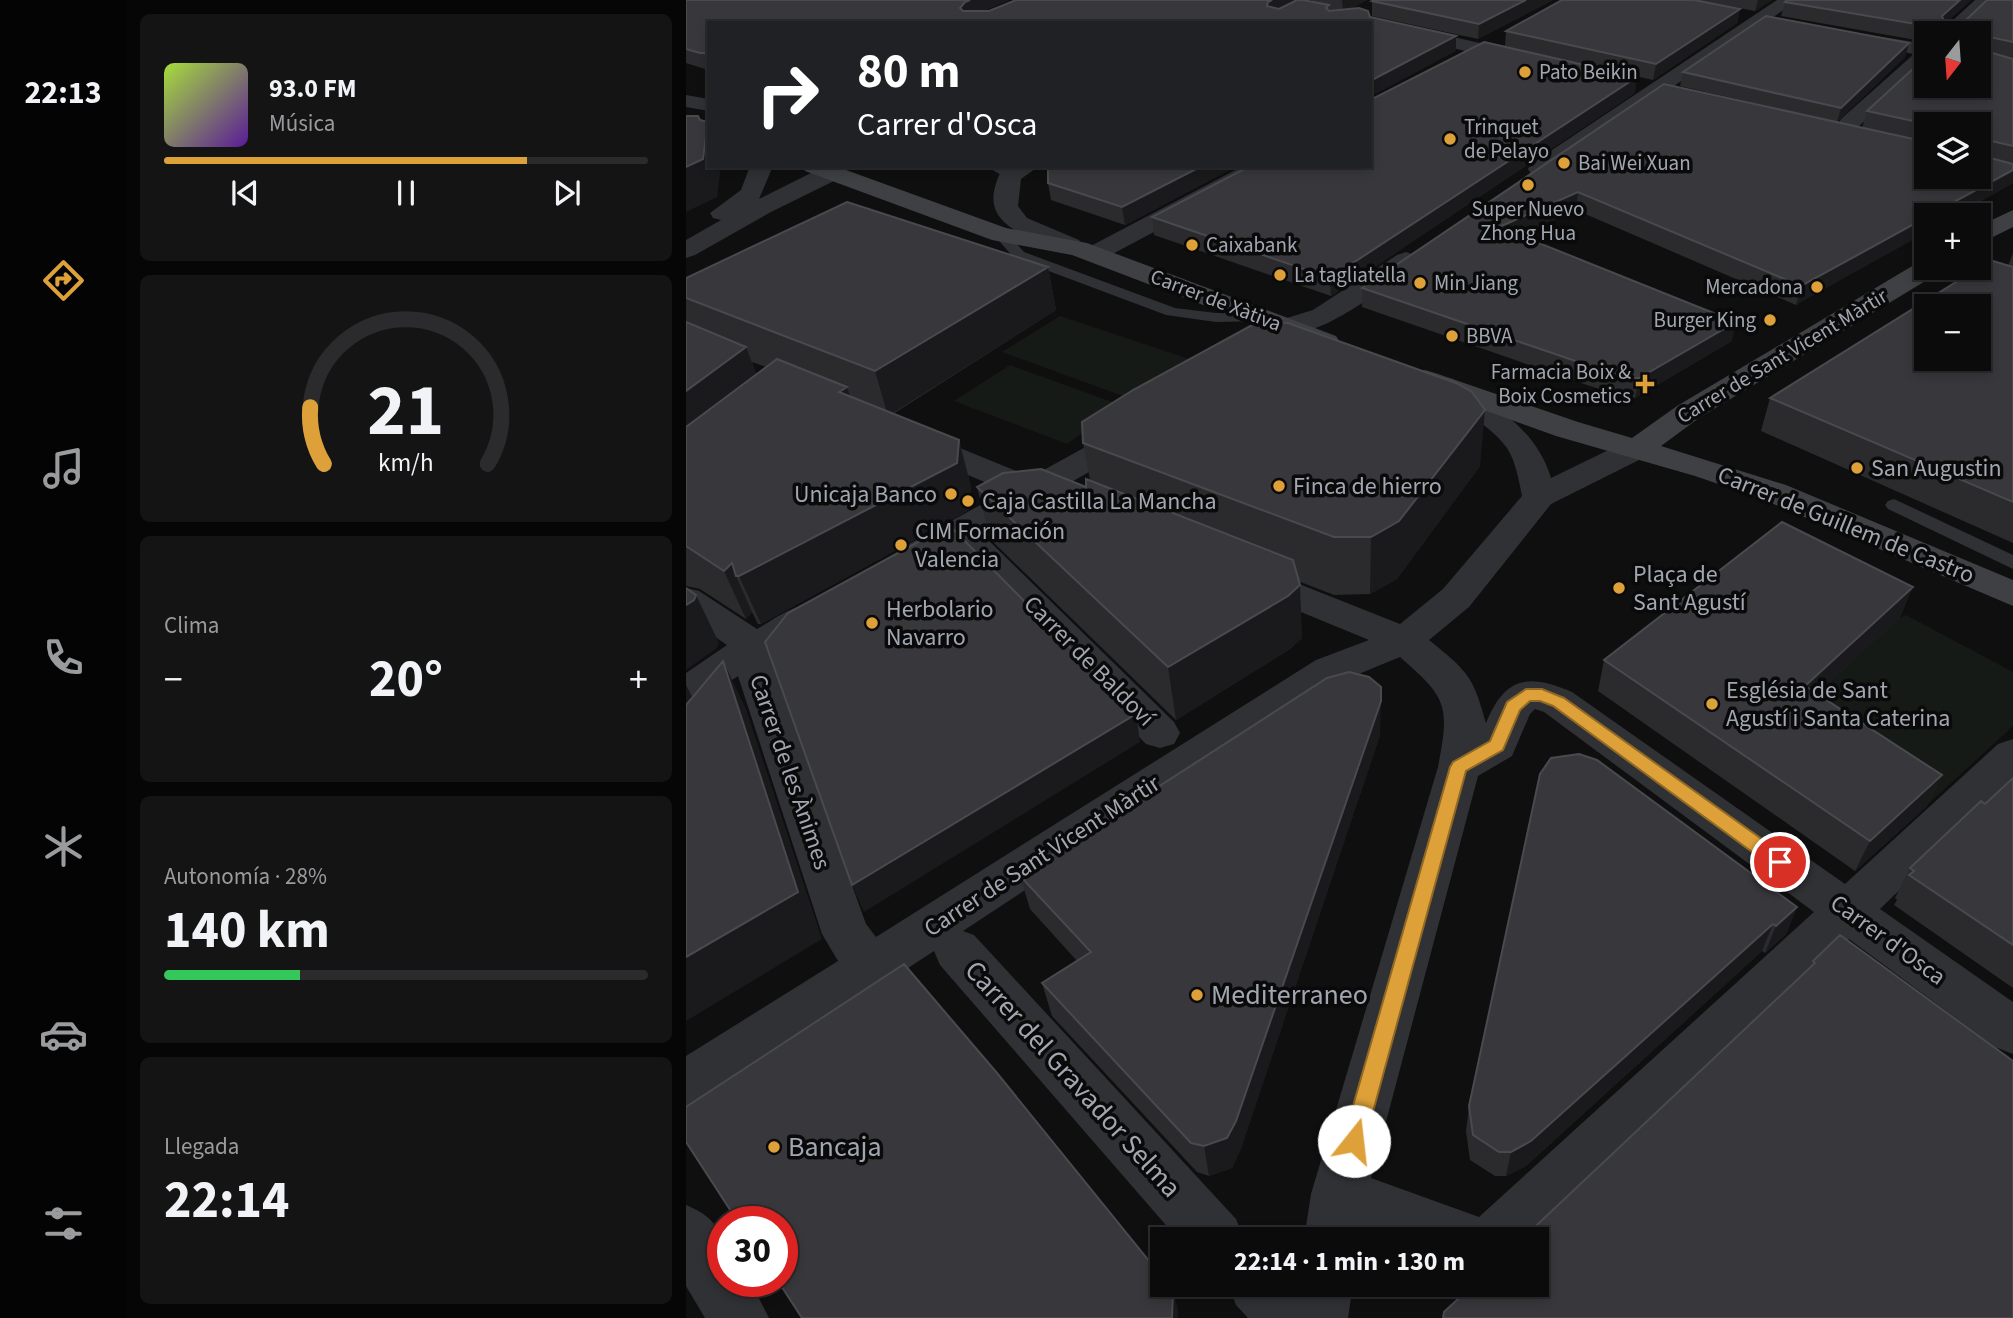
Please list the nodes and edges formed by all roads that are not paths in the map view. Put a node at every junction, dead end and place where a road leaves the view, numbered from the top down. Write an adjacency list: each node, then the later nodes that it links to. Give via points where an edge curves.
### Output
1 (1789, 0): 6 (street)
2 (1985, 0): 7 (street)
3 (1378, 4): 5 (street)
4 (1734, 15): 6 (street)
5 (1360, 20)
6 (1760, 20): 9 (street); 18 (street)
7 (1961, 21)
8 (1372, 23): 12 (street)
9 (1786, 25)
10 (1504, 36): 12 (street)
11 (1839, 36): 13 (street)
12 (1481, 48): 14 (street); 16 (street)
13 (1914, 49)
14 (1457, 61)
15 (1914, 63): 22 (street, via 1849,124 1836,130)
16 (1552, 65)
17 (1630, 83): 18 (street)
18 (1655, 89): 19 (street); 27 (street)
19 (1682, 95)
20 (686, 100): 21 (street)
21 (707, 105)
22 (1869, 138)
23 (761, 168): 30 (street, via 751,194)
24 (1257, 168): 34 (street)
25 (828, 169): 31 (main road, Carrer de Xàtiva); 33 (street)
26 (1010, 169): 34 (street, via 1004,192 1010,218)
27 (1518, 183)
28 (2013, 217): 29 (main road)
29 (1991, 230)
30 (686, 233)
31 (1001, 234): 34 (main road, Carrer de Xàtiva); 38 (lane, via 1019,255 1171,312)
32 (1429, 244): 38 (street, via 1323,316)
33 (686, 250)
34 (1082, 250): 38 (main road, Carrer de Xàtiva)
35 (1914, 276): 44 (main road, Carrer de Sant Vicent Màrtir, via 1688,412)
36 (1979, 280): 37 (street)
37 (2013, 292)
38 (1283, 332): 39 (main road, Carrer de Xàtiva)
39 (1349, 351)
40 (1404, 371): 41 (main road)
41 (1441, 384): 44 (main road, via 1567,429); 46 (street, via 1513,435 1524,449)
42 (1161, 418): 45 (street)
43 (886, 429): 45 (street)
44 (1638, 448): 46 (street); 52 (main road, Carrer de Guillem de Castro, via 1774,492)
45 (1033, 490): 48 (street); 49 (street)
46 (1539, 497): 58 (street, via 1456,598)
47 (1894, 505): 50 (lane)
48 (1072, 506)
49 (958, 531): 53 (street); 61 (street, Carrer de Baldoví)
50 (2013, 563)
51 (1228, 568): 58 (street)
52 (1956, 569): 54 (lane); 55 (main road, Carrer de Guillem de Castro)
53 (888, 571)
54 (2013, 575)
55 (2013, 593)
56 (842, 597): 59 (street)
57 (686, 600): 59 (street, Carrer de les Ànimes, via 744,638)
58 (1405, 640): 63 (street, via 1456,687 1466,726); 67 (street, Carrer de Sant Vicent Màrtir, via 1330,670)
59 (748, 650): 60 (street); 67 (street, Carrer de les Ànimes, via 846,934)
60 (686, 692)
61 (1160, 733)
62 (2013, 755): 65 (street)
63 (1459, 767): 65 (street, Carrer d'Osca, via 1497,745 1513,706 1526,695 1542,695); 70 (street)
64 (1623, 767): 65 (lane, via 1783,878)
65 (1847, 910): 68 (street, Carrer d'Osca); 73 (street)
66 (957, 950): 71 (street, Carrer del Gravador Selma)
67 (870, 966): 69 (street, Carrer de Sant Vicent Màrtir)
68 (2013, 1031)
69 (686, 1085)
70 (1335, 1217): 72 (street)
71 (1205, 1227)
72 (1393, 1227)
73 (1510, 1227)
74 (686, 1233): 77 (street)
75 (1268, 1297): 78 (street)
76 (1322, 1297): 79 (street)
77 (739, 1318)
78 (1287, 1318)
79 (1318, 1318)

